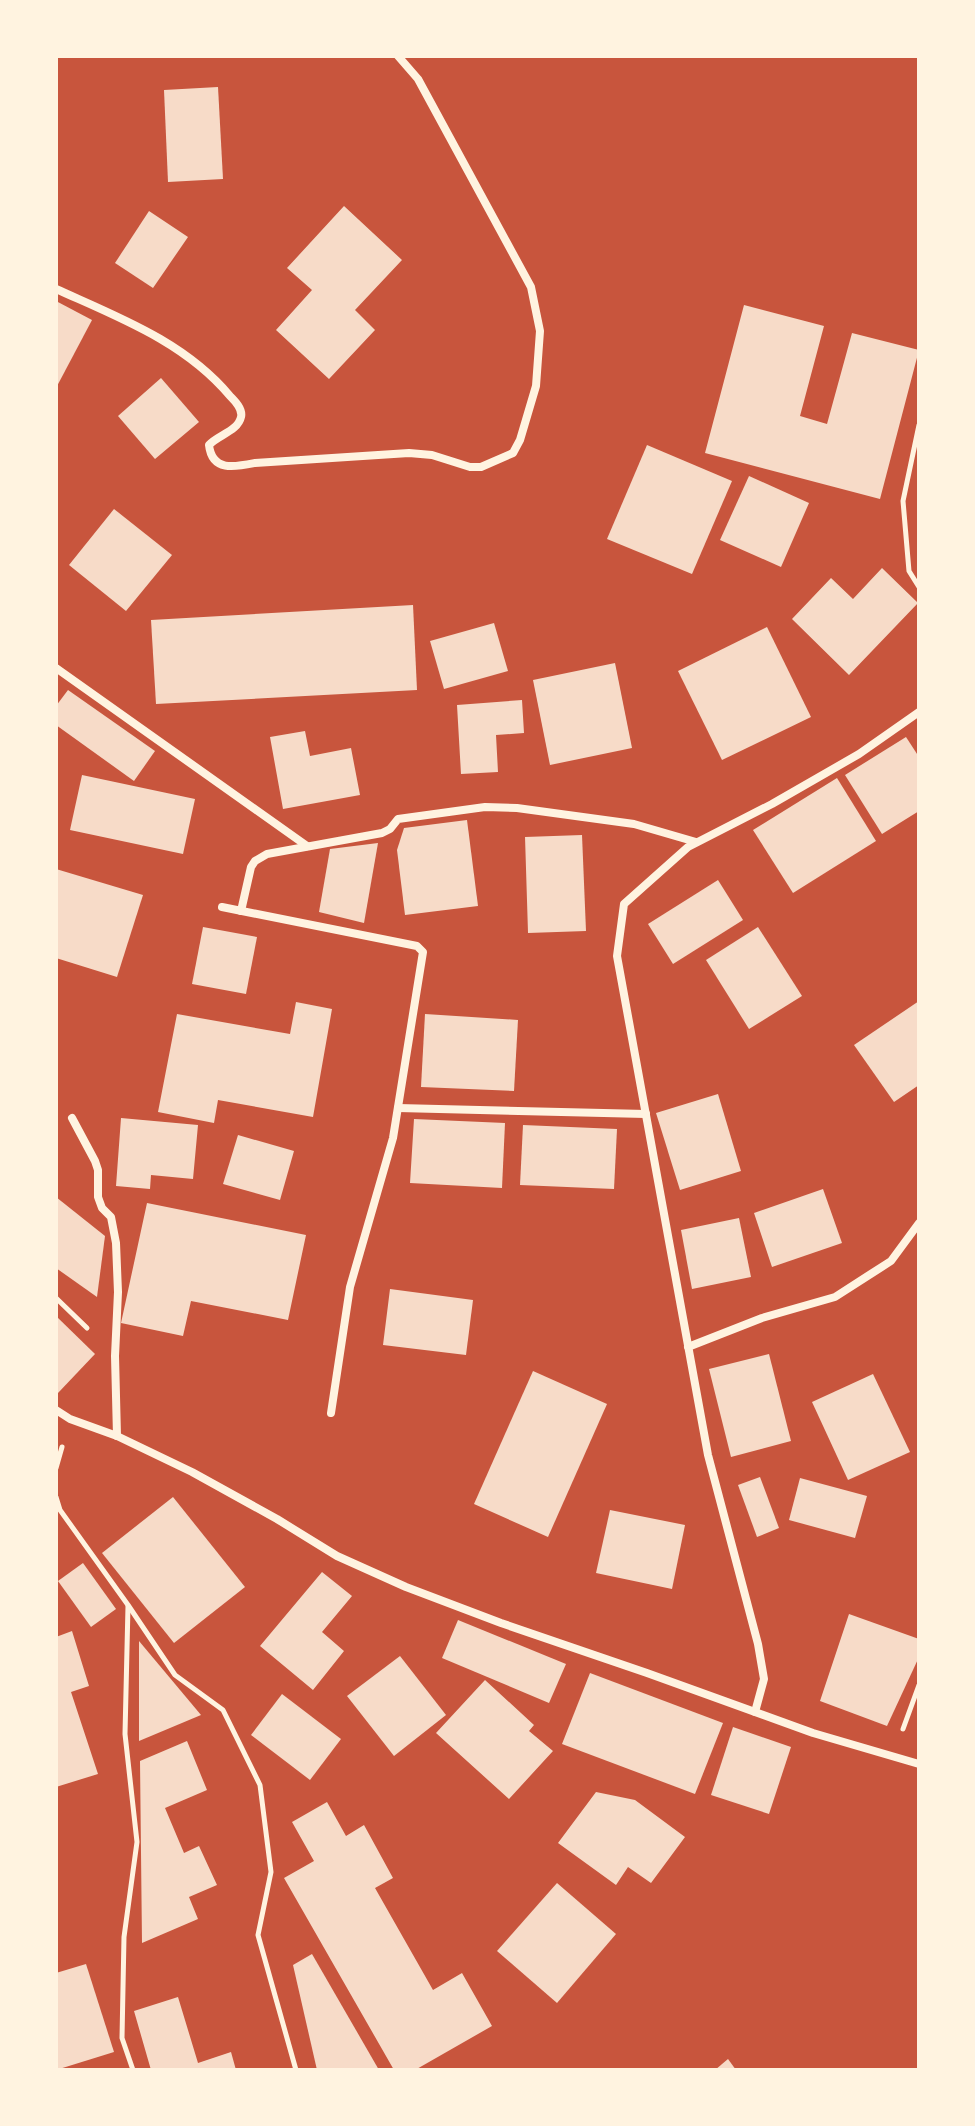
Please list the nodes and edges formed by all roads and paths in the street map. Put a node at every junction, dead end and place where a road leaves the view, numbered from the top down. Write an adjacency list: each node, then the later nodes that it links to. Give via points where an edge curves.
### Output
1 (398, 56): 2 (street, via 418,79 531,287 540,331 536,386 513,453 481,467 409,453 222,466 209,445 234,427 241,410 219,382 190,357 138,326)
2 (56, 289)
3 (919, 425): 4 (path, via 903,501 909,571)
4 (919, 587)
5 (56, 668): 8 (street)
6 (919, 712): 7 (street, via 859,754)
7 (696, 842): 8 (street, via 634,824 485,807 398,819 382,833); 12 (street, via 624,904 617,956)
8 (307, 846): 10 (street, via 255,861)
9 (222, 907): 10 (street)
10 (241, 911): 11 (street, via 421,949)
11 (398, 1108): 12 (street); 17 (street, via 350,1287)
12 (646, 1114): 15 (street)
13 (72, 1118): 18 (street, via 95,1161 98,1197 111,1217 116,1243)
14 (919, 1223): 15 (street, via 891,1261 835,1297)
15 (688, 1347): 22 (street, via 708,1455 758,1644 764,1679)
16 (56, 1410): 18 (street)
17 (331, 1413)
18 (117, 1436): 22 (street, via 192,1472 337,1556 406,1587)
19 (56, 1497): 20 (path)
20 (128, 1605): 25 (path, via 125,1734 137,1842 124,1937 122,2038); 26 (path, via 175,1675 223,1710 260,1785 271,1872 258,1935)
21 (919, 1685): 23 (path)
22 (755, 1712): 23 (street)
23 (894, 1756): 24 (street)
24 (919, 1764)
25 (133, 2070)
26 (296, 2070)

